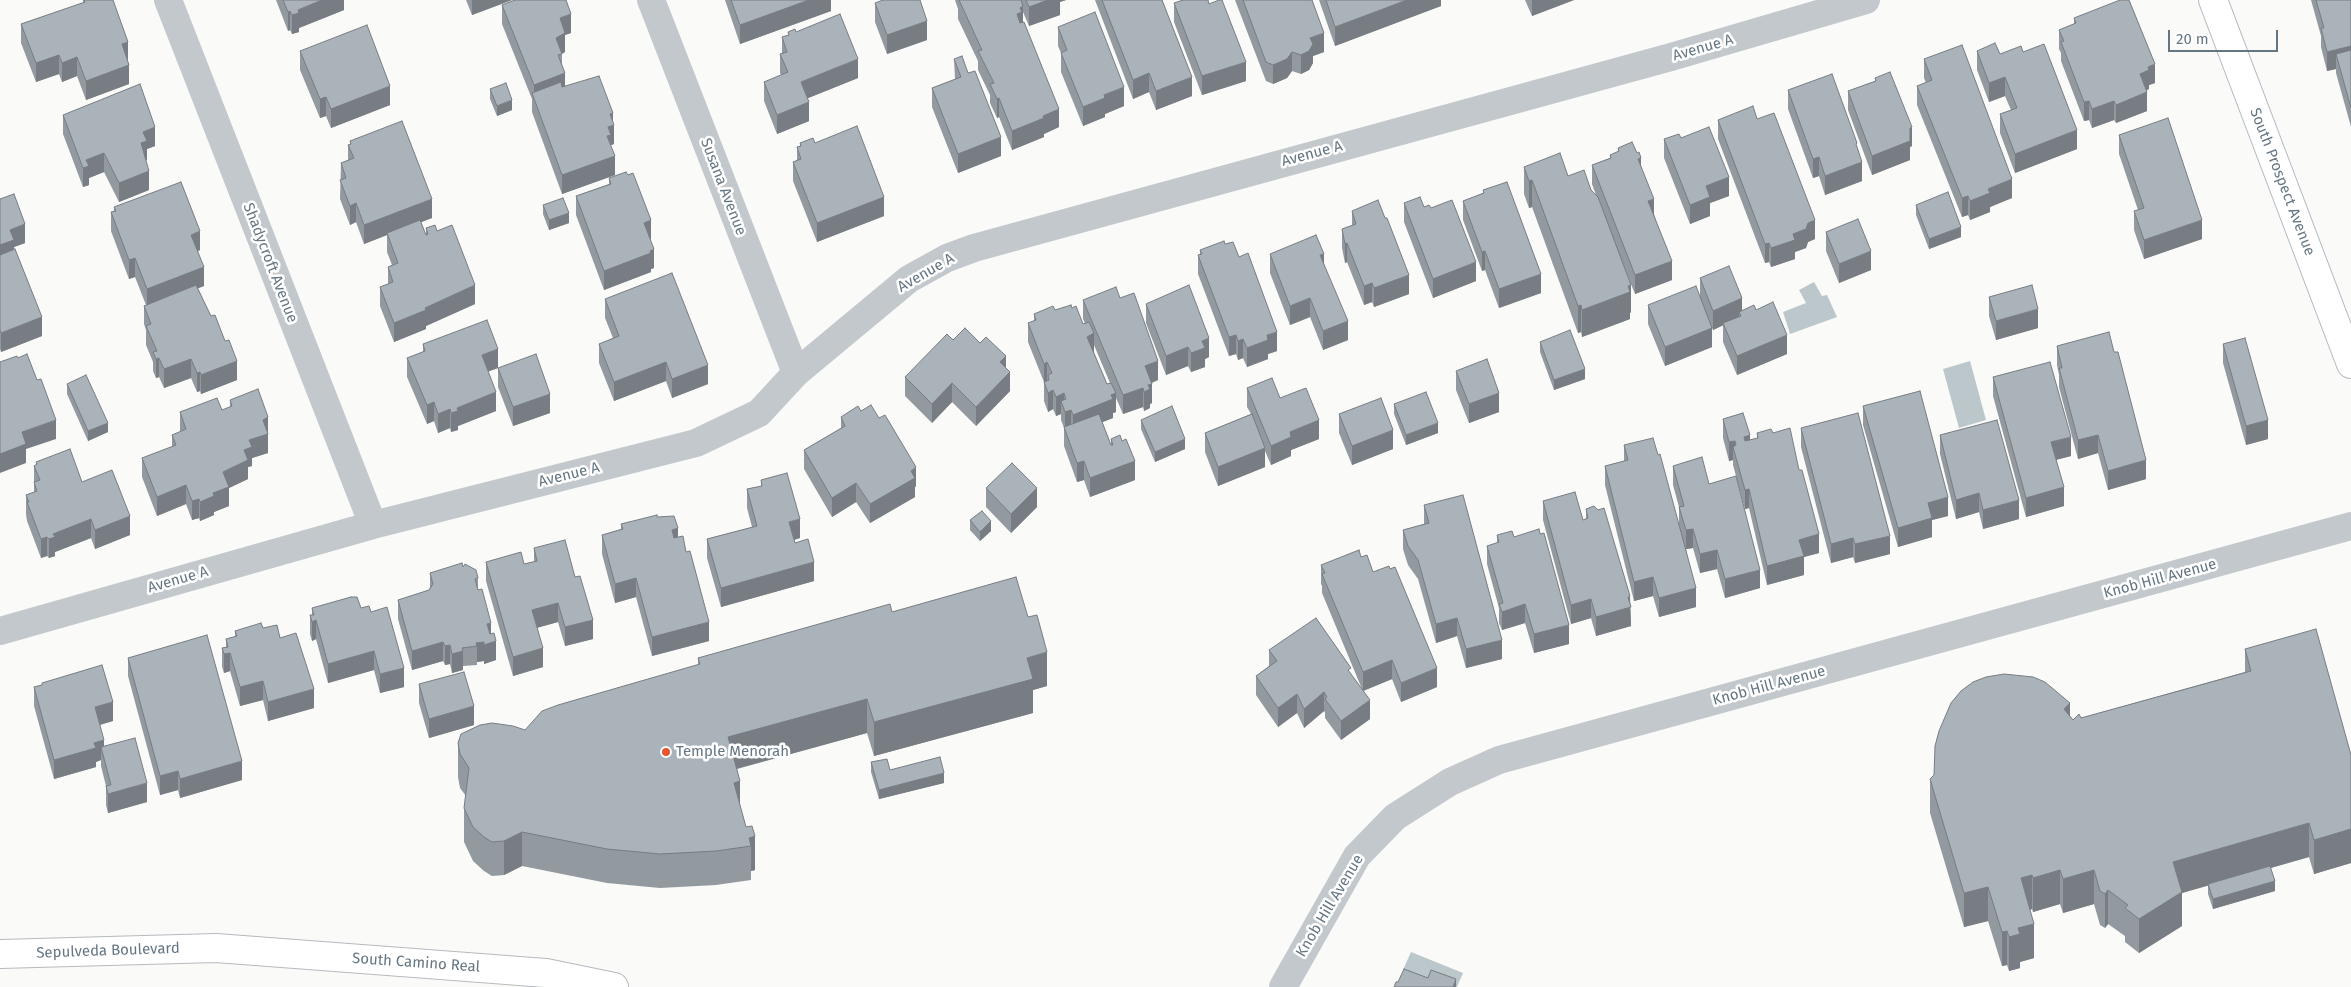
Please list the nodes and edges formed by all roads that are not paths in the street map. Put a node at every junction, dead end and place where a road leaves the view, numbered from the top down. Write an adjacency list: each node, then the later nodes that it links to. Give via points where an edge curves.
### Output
1 (168, 0): 7 (street, Shadycroft Avenue)
2 (651, 0): 6 (street, Susana Avenue)
3 (1866, 0): 6 (street, Avenue A, via 1671,58 974,248 908,279)
4 (2213, 0): 5 (main road, South Prospect Avenue)
5 (2351, 364)
6 (796, 373): 7 (street, Avenue A, via 759,413 696,443)
7 (373, 525): 9 (street, Avenue A)
8 (2351, 526): 13 (street, Knob Hill Avenue, via 1499,760 1450,782 1395,816 1357,856)
9 (0, 630)
10 (216, 948): 11 (main road, Sepulveda Boulevard); 12 (main road, South Camino Real, via 546,973)
11 (0, 954)
12 (614, 987)
13 (1283, 987)

